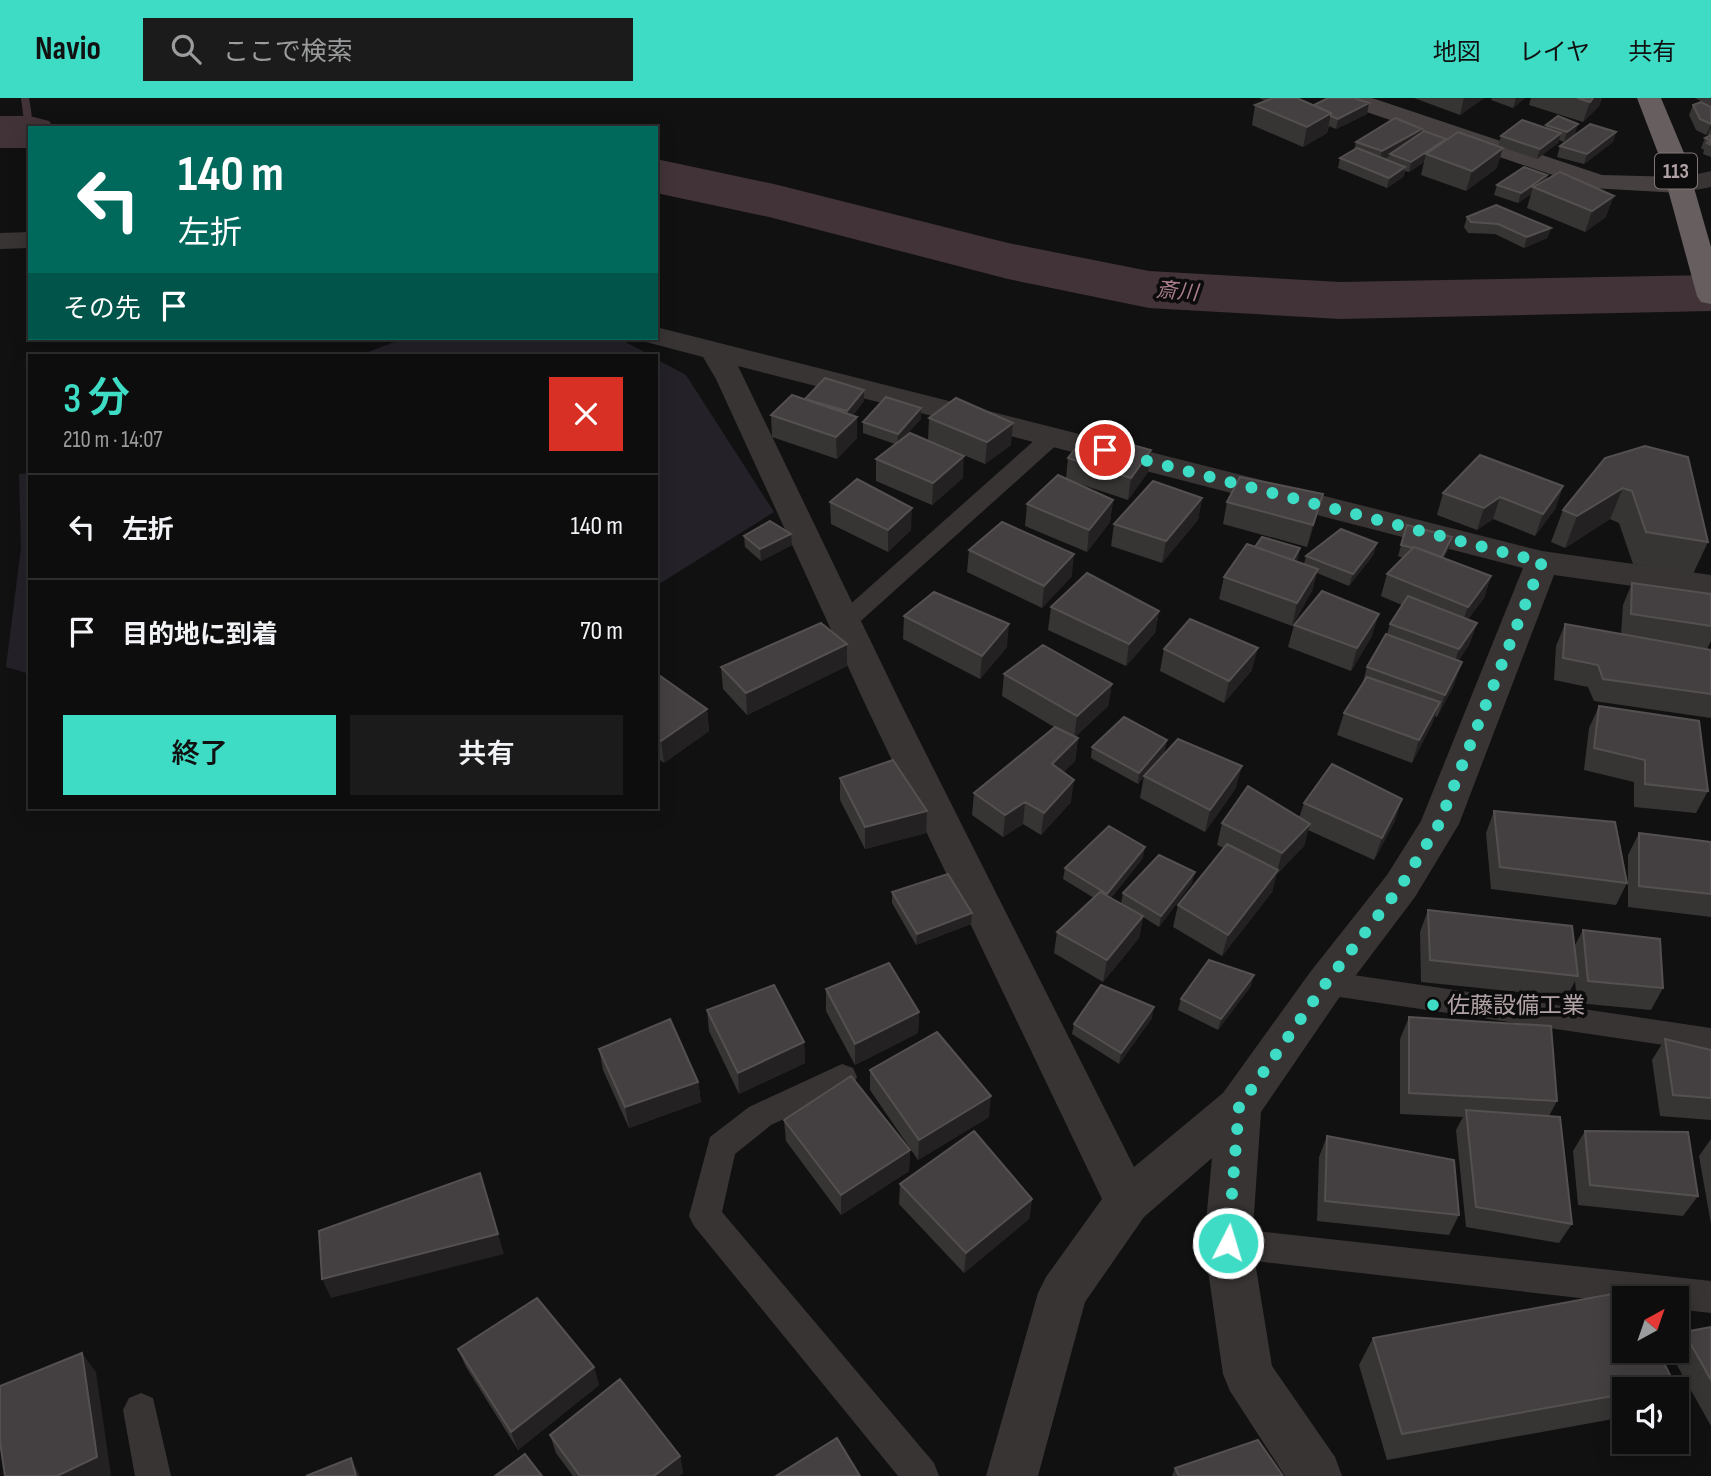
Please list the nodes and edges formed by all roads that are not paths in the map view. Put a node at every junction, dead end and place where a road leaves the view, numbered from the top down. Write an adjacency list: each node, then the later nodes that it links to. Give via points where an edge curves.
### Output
1 (1349, 98): 4 (street, via 1600,183)
2 (1649, 98): 4 (highway, 113)
3 (1711, 179): 4 (street)
4 (1680, 186): 7 (highway, 113)
5 (28, 240): 6 (street)
6 (0, 241)
7 (1711, 296)
8 (658, 335): 9 (street)
9 (713, 349): 10 (street); 13 (street)
10 (1053, 436): 11 (street); 13 (lane)
11 (1542, 562): 12 (street); 14 (street, via 1439,824 1401,886)
12 (1711, 586)
13 (845, 622): 18 (street)
14 (1326, 983): 15 (lane); 17 (street)
15 (1711, 1040)
16 (842, 1077): 23 (lane, via 760,1116 722,1147 705,1216)
17 (1239, 1107): 18 (street); 19 (street)
18 (1127, 1202): 24 (street, via 1063,1293)
19 (1228, 1243): 20 (lane); 25 (street, via 1248,1374)
20 (1711, 1297)
21 (141, 1410): 22 (lane)
22 (153, 1476)
23 (921, 1476)
24 (1012, 1476)
25 (1316, 1476)

